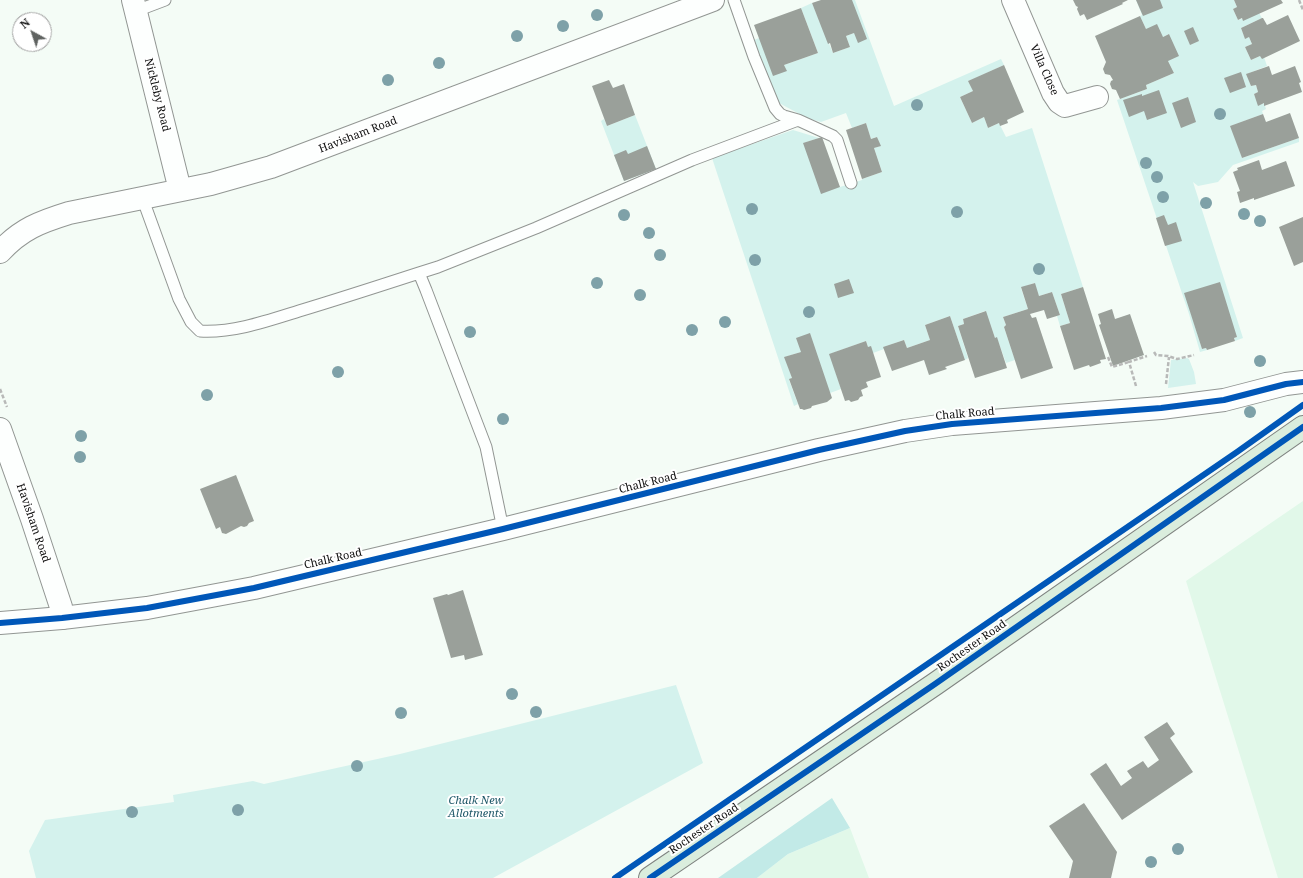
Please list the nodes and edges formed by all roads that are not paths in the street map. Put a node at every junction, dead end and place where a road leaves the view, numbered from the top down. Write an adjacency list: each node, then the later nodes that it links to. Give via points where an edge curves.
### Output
1 (165, 0): 5 (lane)
2 (713, 0): 9 (street, Havisham Road, via 290,161 230,179)
3 (734, 0): 7 (lane, via 772,103 782,115)
4 (1013, 0): 6 (street, Villa Close, via 1059,102 1065,106)
5 (135, 5): 9 (street, Nickleby Road)
6 (1097, 97)
7 (798, 120): 8 (lane, via 835,138); 12 (lane, via 692,160 536,228)
8 (850, 183)
9 (180, 190): 10 (street, Havisham Road)
10 (142, 197): 11 (street, Havisham Road, via 47,219 27,229); 12 (lane, via 179,299 191,322 200,331 253,325)
11 (0, 252)
12 (419, 273): 16 (lane, via 486,447)
13 (1303, 382): 16 (street, Chalk Road, via 1224,400 1161,408 952,424 905,432 819,450)
14 (1303, 427): 19 (main road, Rochester Road, via 935,684)
15 (0, 429): 17 (street, Havisham Road, via 61,607)
16 (503, 529): 17 (street, Chalk Road, via 254,588 147,608)
17 (62, 618): 18 (street, Chalk Road)
18 (0, 623)
19 (650, 878)

